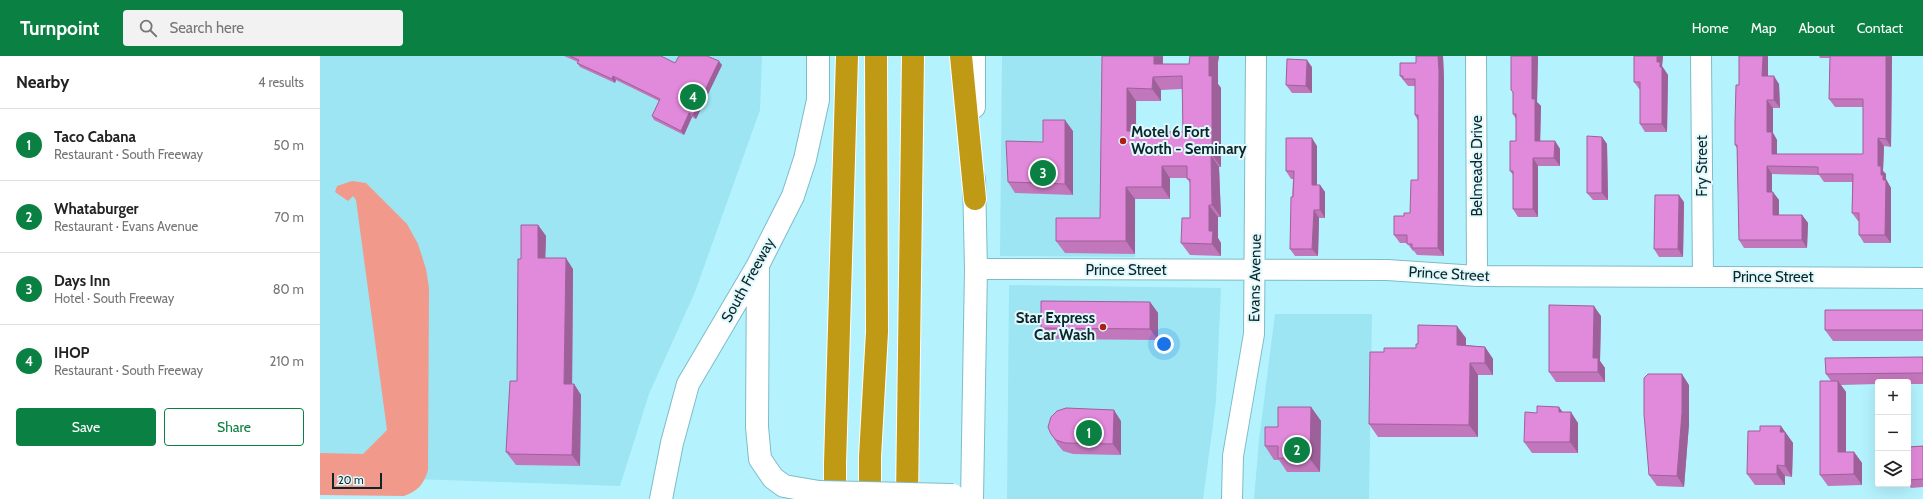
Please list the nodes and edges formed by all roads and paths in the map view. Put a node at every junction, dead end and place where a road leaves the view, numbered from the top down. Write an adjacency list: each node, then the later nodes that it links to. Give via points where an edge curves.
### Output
1 (818, 56): 11 (main road, South Freeway, via 818,100 805,159 793,196)
2 (847, 56): 17 (highway, via 836,417)
3 (876, 56): 20 (highway, via 877,332)
4 (913, 56): 21 (highway)
5 (961, 56): 10 (highway)
6 (974, 56): 10 (main road)
7 (1256, 56): 13 (street, Evans Avenue)
8 (1476, 56): 14 (street, Belmeade Drive)
9 (1701, 56): 15 (street, Fry Street)
10 (974, 199): 12 (main road)
11 (758, 265): 17 (main road, via 757,427 760,459 773,478 784,486); 19 (main road, South Freeway, via 688,384 672,443)
12 (976, 269): 13 (street, Prince Street); 18 (main road)
13 (1256, 271): 14 (street, Prince Street, via 1387,270); 22 (street, Evans Avenue, via 1254,334 1233,456)
14 (1477, 276): 15 (street, Prince Street)
15 (1703, 277): 16 (street, Prince Street)
16 (1923, 278)
17 (827, 495): 18 (main road, bridge)
18 (966, 496)
19 (661, 499)
20 (870, 499)
21 (907, 499)
22 (1232, 499)

